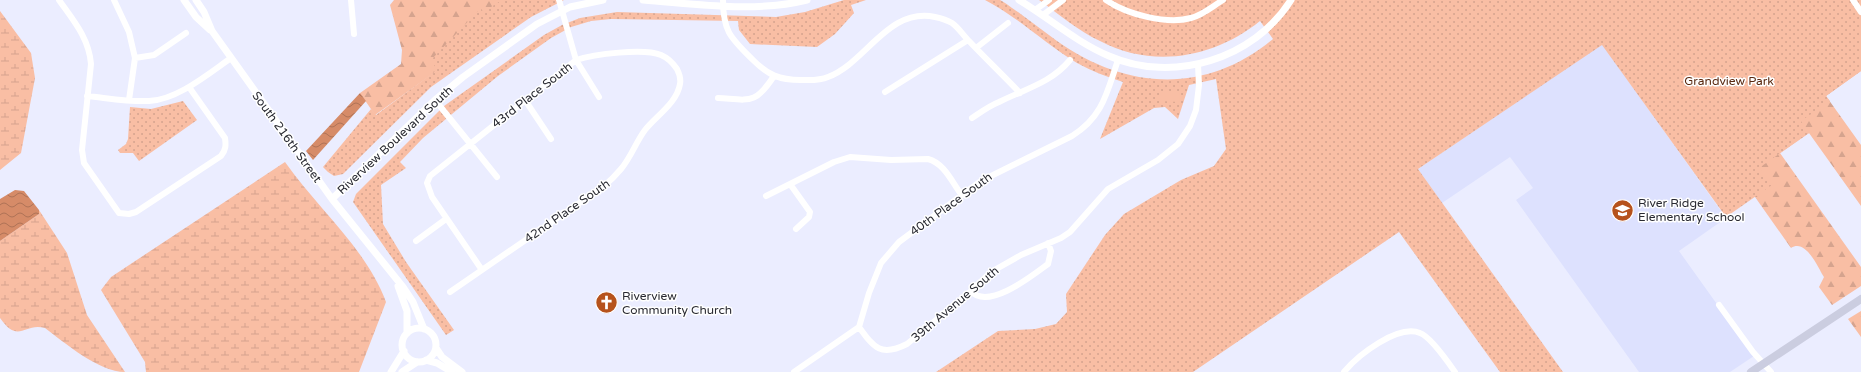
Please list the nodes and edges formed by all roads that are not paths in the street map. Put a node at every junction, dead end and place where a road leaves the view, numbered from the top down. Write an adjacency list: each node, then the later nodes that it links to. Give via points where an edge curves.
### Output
1 (59, 0): 39 (street, via 78,26 90,50)
2 (114, 0): 28 (street, via 130,32)
3 (184, 0): 23 (street, South 216th Street, via 196,17)
4 (196, 0): 23 (street, South 216th Street)
5 (351, 0): 25 (street)
6 (559, 0): 19 (street)
7 (603, 0): 19 (street, Riverview Boulevard South)
8 (643, 0): 17 (street)
9 (807, 0): 17 (street, via 774,7)
10 (1019, 0): 18 (street)
11 (1049, 0): 18 (street)
12 (1063, 0): 21 (street)
13 (1106, 0): 14 (street, via 1122,10 1137,15 1174,20 1191,18)
14 (1224, 0)
15 (1291, 0): 33 (street, via 1277,20 1254,38 1225,56)
16 (1853, 0): 20 (street)
17 (723, 3): 35 (street, via 728,32 756,63)
18 (1036, 10): 21 (street)
19 (562, 11): 30 (street); 43 (street, Riverview Boulevard South, via 537,24)
20 (1861, 12)
21 (1043, 15): 32 (street, via 1076,39)
22 (1008, 23): 27 (street)
23 (212, 31): 29 (street, South 216th Street)
24 (186, 33): 28 (street, via 154,55)
25 (354, 34)
26 (968, 40): 27 (street); 35 (street, via 953,24 935,16 924,15 892,26 854,62 828,77 818,80 782,80); 37 (street)
27 (976, 48): 38 (street)
28 (135, 58): 42 (street)
29 (231, 58): 36 (street); 52 (street, South 216th Street)
30 (576, 60): 34 (street, 43rd Place South, via 601,54 650,53 665,57); 40 (street); 44 (street, 43rd Place South)
31 (1070, 60): 38 (street, via 1053,76)
32 (1118, 60): 33 (street, via 1162,67); 50 (street, 40th Place South, via 1098,113 1084,128 999,171)
33 (1198, 65): 56 (street, 39th Avenue South, via 1196,110 1190,126 1178,144 1158,160 1108,189 1070,232)
34 (676, 68): 57 (street, 42nd Place South, via 680,83 677,93 646,129 613,178)
35 (774, 76): 41 (street, via 764,91 753,99)
36 (189, 87): 39 (street, via 225,138 226,146 221,156 136,212 124,214 119,213 84,163 82,150); 42 (street, via 162,99)
37 (885, 92)
38 (1020, 93): 45 (street, via 992,105)
39 (87, 96): 42 (street)
40 (599, 97)
41 (718, 98)
42 (129, 100)
43 (435, 100): 47 (street); 52 (street, Riverview Boulevard South)
44 (525, 100): 46 (street); 47 (street, 43rd Place South)
45 (972, 118)
46 (551, 138)
47 (471, 143): 48 (street); 53 (street, 43rd Place South, via 428,179 432,197)
48 (497, 177)
49 (790, 184): 50 (street, via 850,156 891,160 928,159 940,166); 51 (street); 54 (street, via 810,212 809,217)
50 (961, 194): 63 (street, 40th Place South, via 887,254 876,273)
51 (766, 196)
52 (332, 199): 58 (street, South 216th Street)
53 (446, 219): 55 (street); 57 (street)
54 (796, 229)
55 (416, 241)
56 (1048, 243): 59 (street, 39th Avenue South, via 991,272); 59 (street, via 1051,251 1048,264 1018,286 983,298)
57 (482, 270): 60 (street, 42nd Place South)
58 (395, 278): 64 (street, South 216th Street, via 409,295); 65 (street, South 216th Street, via 407,311)
59 (971, 291): 63 (street, 39th Avenue South, via 907,344 895,350 881,349 870,342)
60 (450, 292)
61 (1861, 299): 70 (main road)
62 (1719, 305): 70 (street)
63 (859, 327): 75 (street)
64 (424, 329): 65 (street, via 415,328); 66 (street, via 435,337)
65 (407, 333): 67 (street, via 402,344)
66 (436, 348): 68 (street, via 432,356); 74 (street, via 442,357)
67 (404, 351): 69 (street, via 409,358); 71 (street)
68 (426, 360): 69 (street); 73 (street)
69 (417, 362): 72 (street)
70 (1764, 363): 78 (main road); 79 (street)
71 (391, 372)
72 (402, 372)
73 (452, 372)
74 (462, 372)
75 (794, 372)
76 (1344, 372): 77 (street, via 1360,356 1382,341 1404,332 1422,333)
77 (1454, 372)
78 (1751, 372)
79 (1771, 372)

